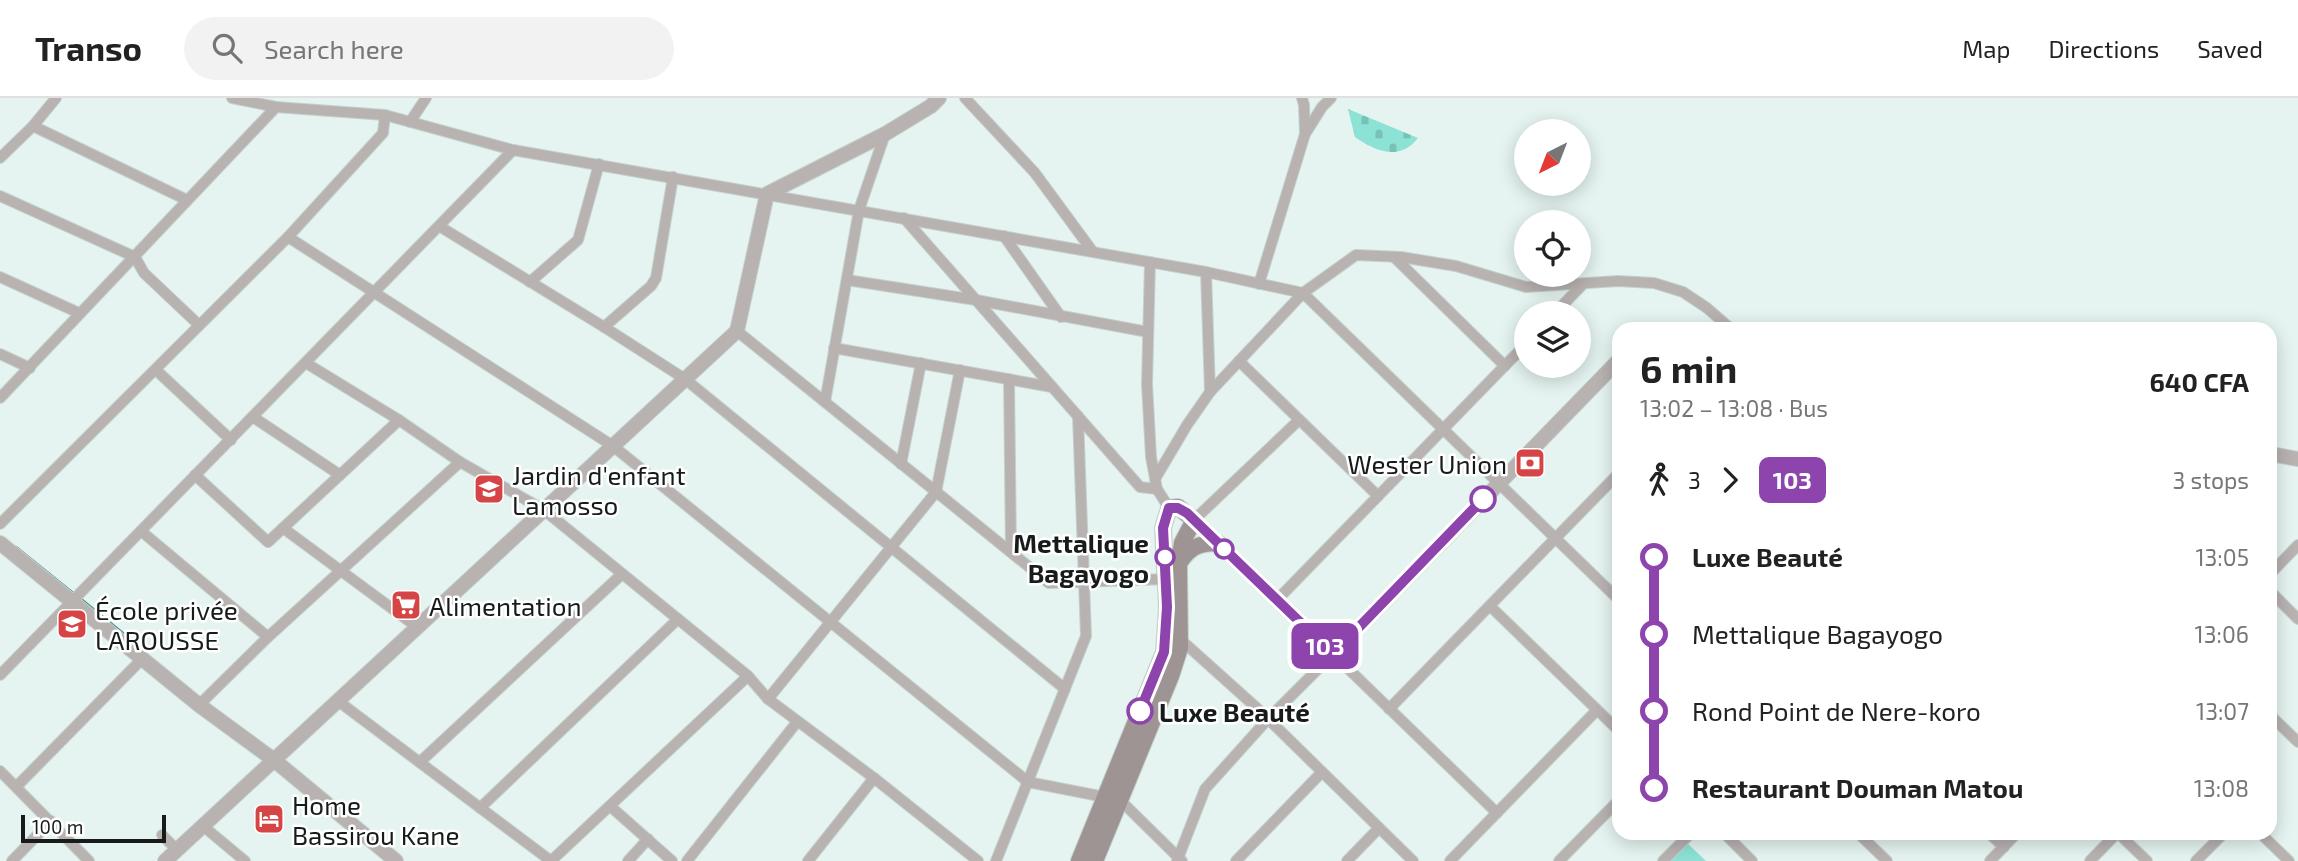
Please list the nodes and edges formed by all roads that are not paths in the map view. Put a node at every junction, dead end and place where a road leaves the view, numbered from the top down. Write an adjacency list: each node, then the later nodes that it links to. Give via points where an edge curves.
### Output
1 (56, 98): 12 (street)
2 (232, 98): 8 (street)
3 (426, 98): 11 (street)
4 (940, 98): 13 (street)
5 (965, 98): 27 (street, via 1035,173)
6 (1302, 98): 14 (street)
7 (1331, 98): 14 (street)
8 (251, 100): 9 (street)
9 (276, 107): 10 (street); 21 (street)
10 (385, 116): 11 (street); 26 (street, via 383,133)
11 (410, 122): 15 (street)
12 (33, 126): 16 (street); 21 (street)
13 (885, 134): 19 (street); 22 (street)
14 (1305, 134): 37 (street)
15 (513, 150): 17 (street); 24 (street)
16 (0, 158)
17 (599, 164): 18 (street); 34 (street, via 578,240)
18 (673, 177): 19 (street); 47 (street, via 656,278)
19 (768, 194): 22 (street); 48 (street)
20 (0, 196): 28 (street)
21 (187, 200): 28 (street)
22 (859, 210): 23 (street); 33 (street)
23 (904, 218): 25 (street); 41 (street)
24 (439, 226): 34 (street); 39 (street)
25 (1004, 236): 27 (street); 44 (street)
26 (288, 237): 39 (street); 46 (street)
27 (1093, 252): 30 (street)
28 (135, 257): 43 (street); 46 (street, via 144,273)
29 (1394, 257): 35 (street, via 1456,266); 40 (street, via 1356,255); 56 (street)
30 (1150, 262): 31 (street); 49 (street)
31 (1206, 272): 37 (street); 64 (street)
32 (0, 277): 43 (street)
33 (846, 280): 41 (street); 50 (street)
34 (530, 282): 47 (street)
35 (1514, 283)
36 (1591, 283): 45 (street, via 1654,283 1683,292)
37 (1259, 284): 40 (street)
38 (1580, 287): 42 (street)
39 (374, 293): 54 (street); 73 (street)
40 (1303, 293): 53 (street); 71 (street)
41 (976, 300): 44 (street); 63 (street)
42 (1567, 301)
43 (79, 313): 58 (street)
44 (1061, 317): 49 (street)
45 (1723, 322)
46 (199, 325): 59 (street)
47 (604, 327): 61 (street)
48 (737, 331): 61 (street); 66 (street)
49 (1148, 332): 82 (street, via 1147,396)
50 (834, 348): 55 (street); 66 (street)
51 (0, 354): 58 (street)
52 (1514, 357): 56 (street)
53 (1239, 361): 64 (street); 70 (street)
54 (306, 363): 68 (street); 69 (street)
55 (921, 363): 60 (street); 77 (street)
56 (1505, 366): 71 (street)
57 (1612, 367): 81 (street)
58 (30, 368): 65 (street)
59 (156, 370): 72 (street); 88 (street)
60 (960, 370): 62 (street); 83 (street)
61 (685, 379): 73 (street); 95 (street)
62 (1009, 379): 63 (street); 96 (street)
63 (1052, 387): 67 (street)
64 (1210, 392): 82 (street)
65 (0, 398)
66 (825, 402): 77 (street)
67 (1078, 416): 82 (street, via 1140,486); 102 (street)
68 (253, 417): 72 (street); 79 (street)
69 (399, 420): 76 (street); 79 (street)
70 (1299, 420): 84 (street); 87 (street)
71 (1443, 429): 81 (street); 84 (street)
72 (231, 440): 78 (street)
73 (612, 446): 86 (street); 110 (street)
74 (2277, 458): 75 (street)
75 (2298, 458)
76 (460, 462): 86 (street); 99 (street)
77 (901, 464): 83 (street)
78 (195, 475): 89 (street, via 268,542); 90 (street)
79 (340, 475): 89 (street)
80 (1612, 480): 91 (street)
81 (1499, 483): 91 (street); 114 (street)
82 (1156, 484): 85 (street)
83 (936, 492): 95 (street); 96 (street)
84 (1378, 496): 106 (street)
85 (1169, 508): 87 (main road, via 1178,508); 101 (main road, via 1163,528)
86 (544, 510): 100 (street); 111 (street)
87 (1194, 520): 93 (street); 97 (main road, via 1182,543)
88 (0, 524)
89 (283, 528): 99 (street)
90 (141, 531): 105 (street); 112 (street)
91 (1555, 538): 103 (street); 107 (street)
92 (0, 543): 105 (street)
93 (1217, 543): 97 (main road, via 1196,545); 106 (street)
94 (2298, 545): 98 (street)
95 (891, 547): 110 (street); 118 (street)
96 (1010, 552): 102 (street, via 1049,583)
97 (1178, 565): 113 (main road)
98 (2277, 567)
99 (342, 572): 111 (street); 112 (street)
100 (622, 574): 108 (street); 130 (street)
101 (1167, 579): 102 (street); 136 (main road, via 1164,652)
102 (1085, 581): 118 (street, via 1086,636)
103 (1612, 593)
104 (2277, 598): 109 (street)
105 (72, 601): 115 (street); 116 (street)
106 (1276, 601): 114 (street)
107 (1490, 606): 122 (street); 123 (street)
108 (678, 619): 117 (street); 138 (street)
109 (2298, 619)
110 (832, 621): 119 (street); 134 (street)
111 (417, 627): 120 (street)
112 (268, 637): 121 (street)
113 (1180, 639): 124 (street); 136 (main road, via 1171,676)
114 (1333, 654): 122 (street); 124 (street)
115 (143, 658): 121 (street); 135 (street)
116 (0, 675)
117 (748, 676): 119 (street); 137 (street)
118 (1065, 689): 134 (street)
119 (768, 699): 125 (street)
120 (338, 701): 129 (street); 130 (street)
121 (199, 705): 129 (street)
122 (1389, 709): 140 (street)
123 (1597, 710): 127 (street); 140 (street)
124 (1268, 719): 132 (street); 157 (street, via 1205,789)
125 (797, 722): 133 (street); 166 (street)
126 (2277, 722): 128 (street)
127 (1612, 724)
128 (2298, 742)
129 (274, 761): 142 (street); 162 (street)
130 (420, 762): 138 (street)
131 (0, 771): 135 (street)
132 (1322, 772): 143 (street); 172 (street)
133 (874, 778): 167 (street); 168 (street)
134 (1028, 782): 136 (street); 169 (street)
135 (17, 786): 141 (street)
136 (1112, 799): 157 (street); 170 (main road); 171 (main road)
137 (610, 806): 145 (street); 163 (street)
138 (480, 807): 163 (street)
139 (1612, 807): 176 (street)
140 (1497, 813): 175 (street)
141 (51, 821): 158 (street); 159 (street)
142 (203, 826): 156 (street); 161 (street)
143 (1379, 828): 173 (street); 174 (street)
144 (162, 835): 156 (street)
145 (648, 839): 164 (street); 165 (street)
146 (1684, 840): 177 (street)
147 (1731, 840): 178 (street)
148 (1865, 840): 179 (street)
149 (1996, 840): 155 (street)
150 (2010, 840): 155 (street)
151 (2111, 840): 181 (street)
152 (2125, 840): 182 (street)
153 (2217, 840): 183 (street)
154 (2267, 840): 184 (street)
155 (2004, 847): 180 (street)
156 (177, 850): 160 (street)
157 (1179, 860)
158 (12, 861)
159 (89, 861)
160 (165, 861)
161 (245, 861)
162 (396, 861)
163 (551, 861)
164 (628, 861)
165 (672, 861)
166 (687, 861)
167 (808, 861)
168 (978, 861)
169 (996, 861)
170 (1079, 861)
171 (1095, 861)
172 (1236, 861)
173 (1347, 861)
174 (1413, 861)
175 (1450, 861)
176 (1559, 861)
177 (1663, 861)
178 (1752, 861)
179 (1887, 861)
180 (1990, 861)
181 (2090, 861)
182 (2147, 861)
183 (2196, 861)
184 (2289, 861)

